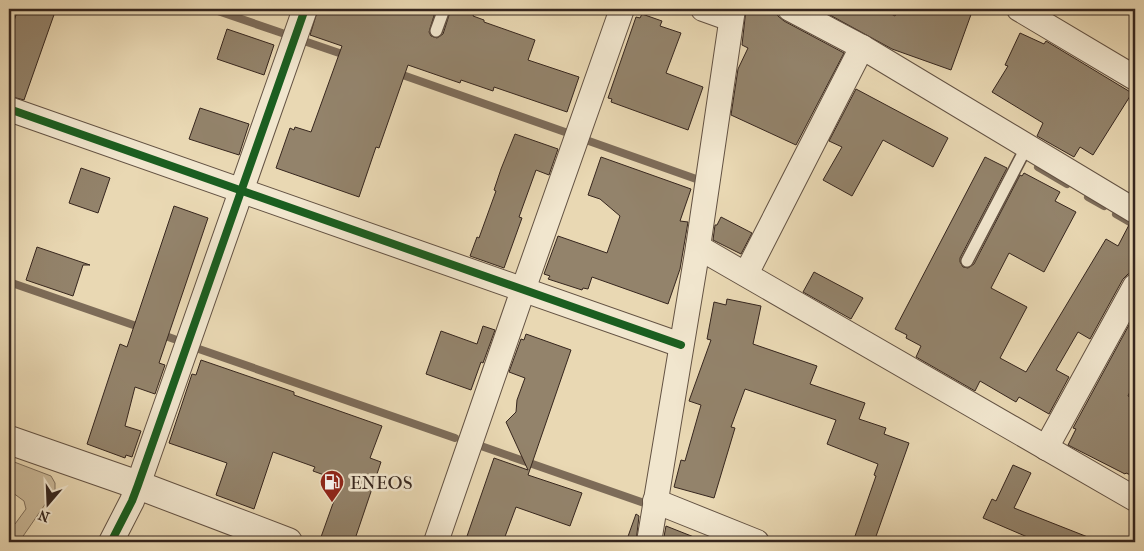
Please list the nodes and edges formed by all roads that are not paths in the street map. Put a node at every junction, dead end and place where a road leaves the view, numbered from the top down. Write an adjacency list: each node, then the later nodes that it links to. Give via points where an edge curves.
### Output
1 (305, 9): 13 (street)
2 (444, 9): 8 (lane)
3 (622, 9): 19 (street)
4 (703, 9): 7 (street)
5 (790, 9): 9 (street)
6 (1020, 9): 10 (street)
7 (732, 14): 15 (street)
8 (436, 31)
9 (862, 47): 12 (street); 17 (street)
10 (1135, 78)
11 (9, 109): 13 (street)
12 (1027, 146): 14 (street); 16 (lane)
13 (241, 191): 19 (street); 23 (street)
14 (1135, 212)
15 (698, 247): 17 (street); 20 (street)
16 (967, 261)
17 (746, 274): 22 (street)
18 (1135, 286): 22 (street)
19 (523, 290): 20 (street); 28 (street)
20 (681, 345): 25 (street)
21 (9, 440): 23 (street)
22 (1046, 448): 24 (street)
23 (138, 485): 26 (street); 27 (street)
24 (1135, 499)
25 (655, 500): 29 (street); 30 (street)
26 (111, 542)
27 (288, 542)
28 (436, 542)
29 (649, 542)
30 (757, 542)

